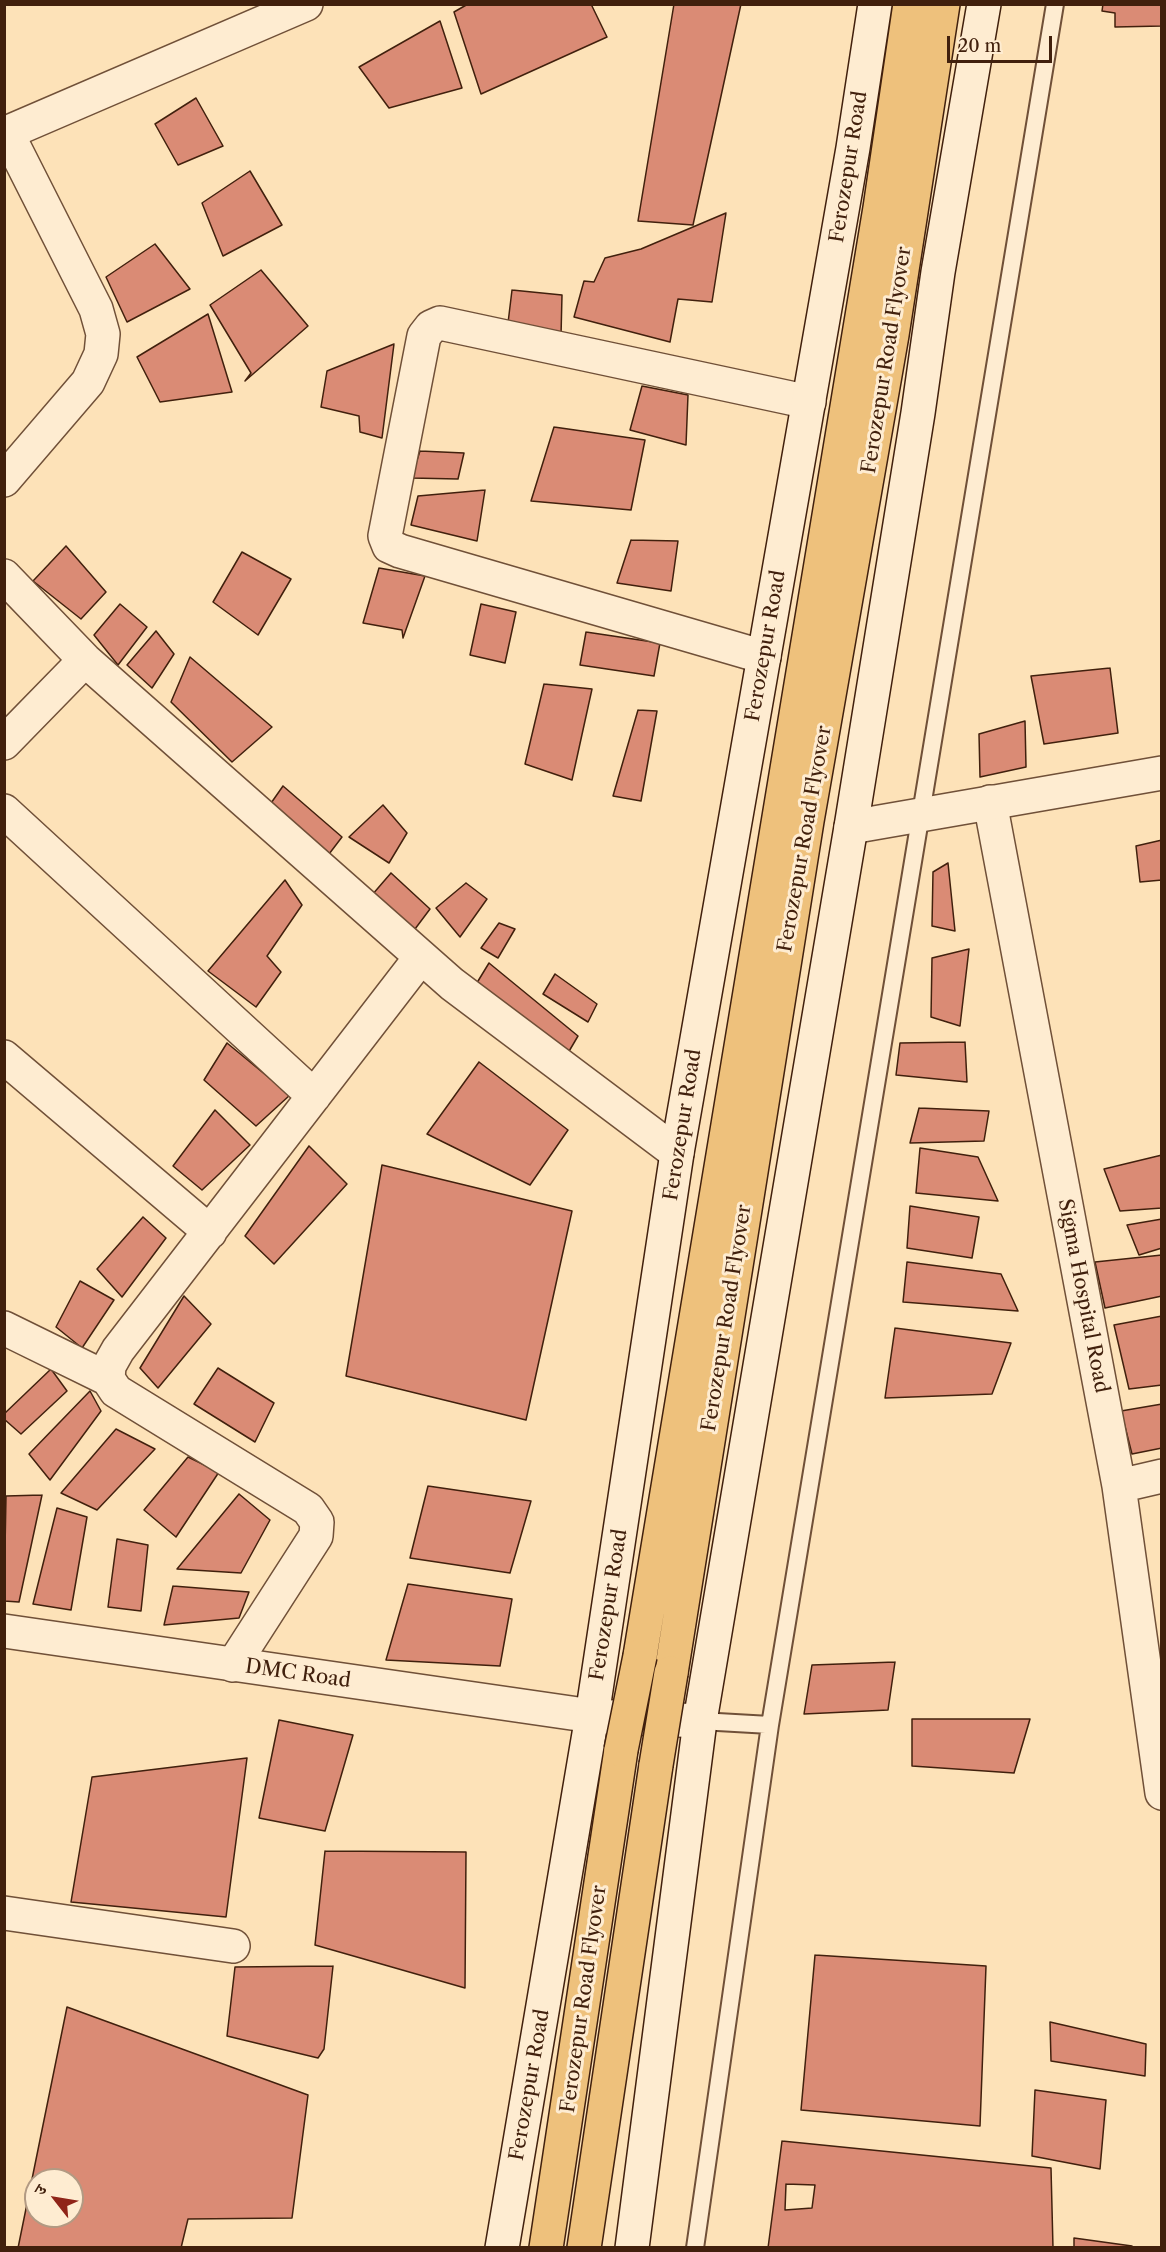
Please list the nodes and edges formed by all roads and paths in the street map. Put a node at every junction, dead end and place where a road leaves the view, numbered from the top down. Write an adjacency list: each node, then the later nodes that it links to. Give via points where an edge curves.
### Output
1 (306, 4): 7 (street)
2 (875, 4): 8 (street, Ferozepur Road)
3 (910, 4): 29 (main road, Ferozepur Road Flyover, via 878,219)
4 (943, 4): 41 (main road, Ferozepur Road Flyover, bridge, via 892,335 807,821 656,1765)
5 (984, 4): 18 (street)
6 (1055, 4): 17 (lane)
7 (6, 133): 9 (street, via 96,309 103,334 101,354 88,382)
8 (809, 402): 11 (street, Ferozepur Road); 11 (street, via 440,323 424,336 385,536 389,546 400,551)
9 (4, 480)
10 (4, 576): 12 (street)
11 (764, 657): 22 (street, Ferozepur Road)
12 (85, 660): 13 (street); 19 (street)
13 (4, 743)
14 (1161, 773): 15 (street)
15 (990, 802): 17 (street); 27 (street, Sigma Hospital Road)
16 (4, 811): 21 (street)
17 (921, 814): 18 (street); 34 (lane)
18 (851, 827): 33 (street)
19 (421, 957): 21 (street); 22 (street)
20 (4, 1057): 23 (street)
21 (314, 1096): 23 (street)
22 (678, 1153): 31 (street, Ferozepur Road)
23 (210, 1232): 25 (street, via 117,1350)
24 (4, 1328): 25 (street)
25 (108, 1379): 30 (street, via 116,1391 308,1509 317,1522 316,1536)
26 (1161, 1476): 27 (street)
27 (1119, 1486): 32 (street, Sigma Hospital Road)
28 (4, 1631): 30 (street, DMC Road)
29 (640, 1656): 35 (main road, Ferozepur Road, bridge)
30 (233, 1665): 31 (street, DMC Road)
31 (592, 1716): 33 (street, DMC Road); 39 (street, Ferozepur Road)
32 (1156, 1720): 36 (street, Sigma Hospital Road)
33 (700, 1721): 34 (lane); 42 (street)
34 (770, 1725): 43 (lane)
35 (621, 1750): 40 (main road, Ferozepur Road Flyover)
36 (1161, 1793)
37 (4, 1912): 38 (street)
38 (233, 1946)
39 (502, 2247)
40 (546, 2247)
41 (584, 2247)
42 (632, 2247)
43 (695, 2247)

